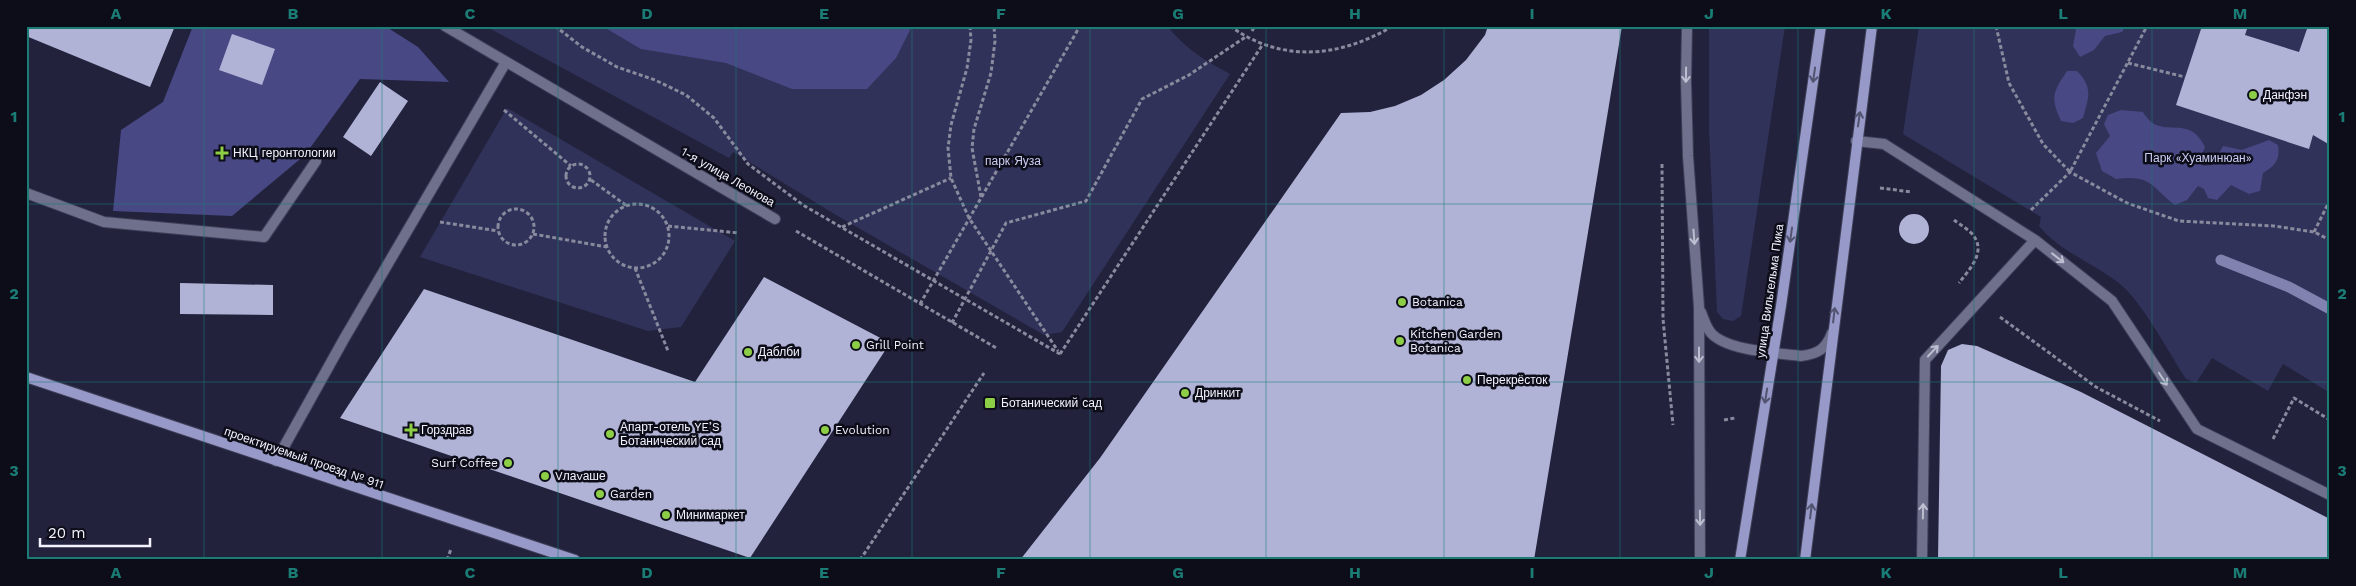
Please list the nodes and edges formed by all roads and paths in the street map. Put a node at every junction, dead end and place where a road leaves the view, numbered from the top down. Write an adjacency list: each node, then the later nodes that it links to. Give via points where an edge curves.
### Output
1 (445, 26): 17 (street, 1-я улица Леонова)
2 (555, 26): 39 (path, via 582,47 617,67 686,95 714,118 748,164 803,205)
3 (970, 26): 26 (path, via 967,68 948,148)
4 (994, 26): 31 (path, via 991,73 974,129 972,148)
5 (1080, 26): 31 (path)
6 (1230, 26): 15 (path)
7 (1255, 26): 14 (path)
8 (1393, 26): 16 (path, via 1371,39 1345,48 1318,52 1290,51)
9 (1688, 26): 54 (street, one-way to 54, via 1688,156)
10 (1821, 26): 59 (main road, улица Вильгельма Пика, one-way to 59)
11 (1872, 26): 21 (main road, one-way to 11)
12 (1996, 26): 25 (path, via 2009,83 2043,144)
13 (2147, 26): 18 (path)
14 (1252, 31)
15 (1247, 36): 16 (path); 48 (path, via 1189,75 1142,100 1086,201 1006,223)
16 (1263, 44): 60 (path)
17 (506, 62): 36 (street, 1-я улица Леонова); 65 (street)
18 (2128, 62): 19 (path); 25 (path)
19 (2185, 77)
20 (503, 110): 24 (path)
21 (1856, 141): 40 (street, via 1884,144); 56 (main road, one-way to 21)
22 (316, 161): 29 (street, via 264,237 104,222)
23 (1662, 163): 64 (path, via 1663,319)
24 (571, 166): 27 (path, via 578,163 586,166); 27 (path, via 566,172 566,180 571,186 586,186)
25 (2070, 172): 40 (path); 42 (path, via 2127,202 2179,221 2274,226)
26 (951, 178): 35 (path); 39 (path)
27 (591, 180): 33 (path)
28 (1880, 188): 30 (path)
29 (26, 192)
30 (1918, 193)
31 (982, 197): 35 (path)
32 (2330, 200): 42 (path)
33 (627, 206): 38 (path, via 640,204 652,208 662,215); 47 (path, via 608,222 605,234)
34 (1946, 214): 51 (path, via 1975,236 1978,244 1975,263)
35 (970, 218): 48 (path); 50 (path)
36 (775, 219): 53 (path, 1-я улица Леонова)
37 (436, 222): 41 (path)
38 (668, 226): 43 (path); 49 (path, via 670,238 659,260 648,267)
39 (842, 227): 50 (path)
40 (2014, 227): 45 (street)
41 (498, 230): 44 (path, via 502,239 510,244 520,245); 44 (path, via 504,214 513,209 522,210 530,215)
42 (2314, 232): 46 (path)
43 (739, 233)
44 (534, 234): 47 (path)
45 (2035, 240): 66 (street, one-way to 66, via 2112,301 2197,429); 75 (street, one-way to 45, via 1925,360)
46 (2330, 240)
47 (607, 247): 49 (path, via 613,258)
48 (991, 251): 52 (path); 60 (path)
49 (635, 268): 58 (path)
50 (934, 280): 52 (path); 53 (path)
51 (1959, 283)
52 (966, 298): 55 (path); 60 (path)
53 (920, 304): 55 (path, 1-я улица Леонова)
54 (1699, 307): 59 (street, via 1712,334 1723,342); 72 (street, one-way to 72)
55 (952, 323): 57 (path, 1-я улица Леонова)
56 (1832, 333): 59 (street, via 1818,353 1801,356); 74 (main road, one-way to 56)
57 (998, 349)
58 (668, 351)
59 (1774, 352): 73 (main road, улица Вильгельма Пика, one-way to 73)
60 (1060, 354)
61 (984, 373): 71 (path)
62 (26, 377): 65 (main road, проектируемый проезд № 911)
63 (2330, 420): 66 (path, via 2294,398)
64 (1673, 428)
65 (276, 461): 70 (main road, проектируемый проезд № 911)
66 (2262, 461): 67 (street)
67 (2330, 495)
68 (451, 549): 69 (path)
69 (447, 560)
70 (575, 560)
71 (860, 560)
72 (1700, 560)
73 (1740, 560)
74 (1805, 560)
75 (1922, 560)

